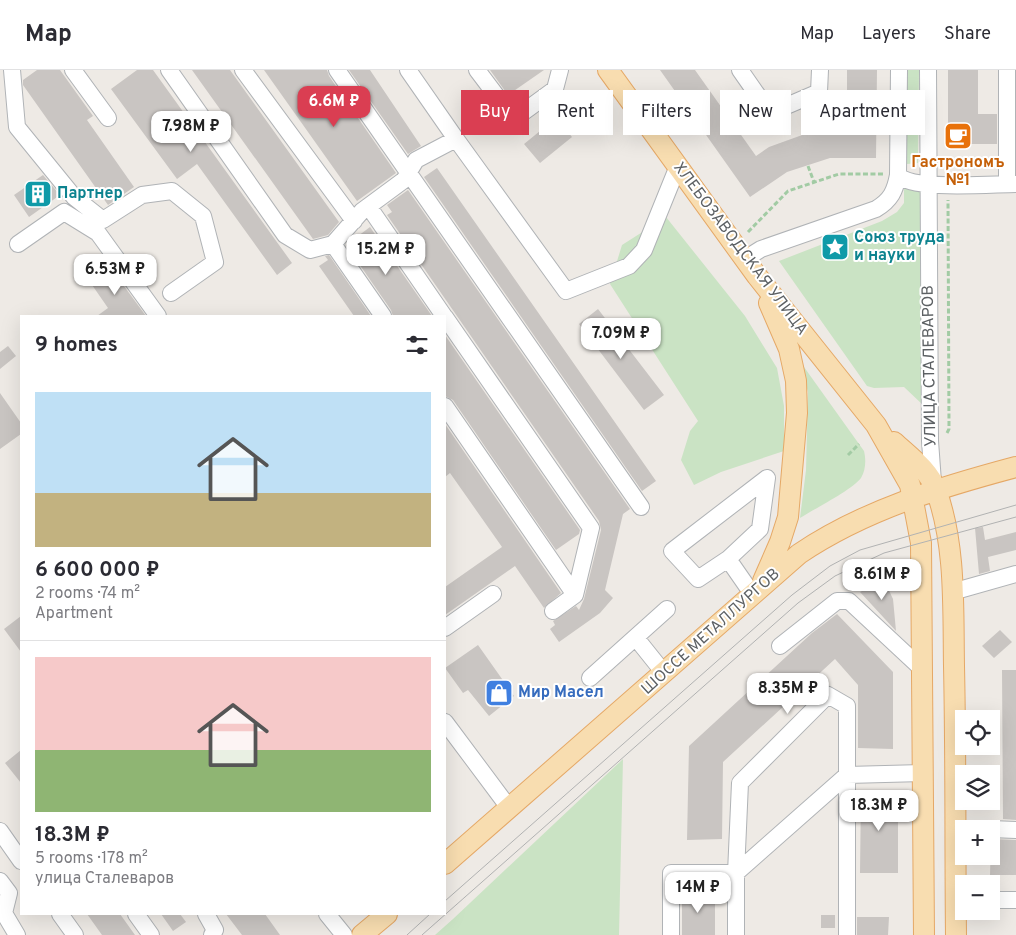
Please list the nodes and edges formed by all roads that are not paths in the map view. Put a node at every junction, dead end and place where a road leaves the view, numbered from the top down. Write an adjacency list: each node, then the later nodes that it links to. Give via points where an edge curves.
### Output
1 (12, 70): 28 (street, via 17,127 74,197 103,220 142,195 172,190 203,216 215,262)
2 (73, 70): 15 (street)
3 (169, 70): 25 (street, via 285,235 310,250)
4 (243, 70): 23 (street)
5 (336, 70): 19 (street)
6 (408, 70): 16 (street)
7 (478, 70): 8 (street, via 514,119 555,90)
8 (560, 70)
9 (608, 70): 17 (main road, ХЛЕБОЗАВОДСКАЯ УЛИЦА)
10 (740, 70): 11 (street, via 770,113 820,92)
11 (820, 70)
12 (899, 70): 18 (street)
13 (928, 70): 21 (street, УЛИЦА СТАЛЕВАРОВ)
14 (1007, 70): 20 (street)
15 (108, 118)
16 (456, 140): 17 (street, via 566,291 629,266 644,250); 19 (street, via 416,160)
17 (678, 166): 26 (main road, ХЛЕБОЗАВОДСКАЯ УЛИЦА)
18 (891, 174): 21 (street, via 907,182); 26 (street, via 893,194 876,208 761,249)
19 (408, 175): 22 (street); 38 (street)
20 (1011, 184): 21 (street)
21 (934, 185): 36 (street, УЛИЦА СТАЛЕВАРОВ, via 930,441)
22 (369, 207): 23 (street); 31 (street)
23 (354, 221): 25 (street)
24 (18, 244): 29 (street, via 64,212 98,232)
25 (333, 244): 30 (street)
26 (745, 259): 27 (main road, ХЛЕБОЗАВОДСКАЯ УЛИЦА)
27 (757, 276): 34 (main road, ХЛЕБОЗАВОДСКАЯ УЛИЦА); 41 (main road, via 789,349 796,381 797,413 788,517)
28 (171, 293)
29 (157, 315)
30 (382, 315)
31 (444, 315)
32 (446, 318): 45 (street, via 591,528)
33 (446, 407): 45 (street)
34 (876, 425): 36 (main road, ХЛЕБОЗАВОДСКАЯ УЛИЦА, via 924,470); 37 (main road, ХЛЕБОЗАВОДСКАЯ УЛИЦА, via 902,469)
35 (1016, 467): 36 (main road, ШОССЕ МЕТАЛЛУРГОВ)
36 (934, 486): 37 (main road, ШОССЕ МЕТАЛЛУРГОВ); 42 (main road, УЛИЦА СТАЛЕВАРОВ, via 947,536)
37 (913, 498): 41 (main road, ШОССЕ МЕТАЛЛУРГОВ, via 824,537 799,554); 43 (main road, via 921,543)
38 (641, 507)
39 (728, 560): 39 (street, via 760,529 767,478 672,551 698,579); 41 (street)
40 (1016, 574): 42 (street)
41 (756, 592): 52 (main road, ШОССЕ МЕТАЛЛУРГОВ)
42 (952, 592): 43 (main road); 58 (main road, УЛИЦА СТАЛЕВАРОВ)
43 (921, 593): 51 (main road)
44 (492, 594): 48 (street)
45 (575, 595): 47 (street)
46 (666, 609): 49 (street)
47 (553, 611)
48 (446, 627)
49 (636, 638): 52 (street); 53 (street)
50 (780, 646): 51 (street, via 837,601 849,601)
51 (922, 669): 55 (main road)
52 (664, 673): 57 (main road, ШОССЕ МЕТАЛЛУРГОВ)
53 (590, 678)
54 (446, 723): 57 (street)
55 (923, 773): 56 (street); 66 (main road)
56 (847, 775): 64 (street); 64 (street, via 846,706 828,695 740,782); 84 (street)
57 (510, 809): 63 (main road, ШОССЕ МЕТАЛЛУРГОВ)
58 (960, 820)
59 (1000, 829): 60 (street)
60 (1016, 830)
61 (0, 831): 62 (street)
62 (20, 859)
63 (446, 863)
64 (736, 873): 82 (street, via 671,873); 83 (street)
65 (0, 881): 76 (street, via 9,893 4,913)
66 (924, 900): 67 (main road); 85 (main road)
67 (955, 900)
68 (1000, 900): 69 (street)
69 (1016, 900)
70 (61, 915): 77 (street)
71 (137, 915): 78 (street)
72 (207, 915): 79 (street, via 215,930)
73 (328, 915): 80 (street)
74 (386, 915): 81 (main road)
75 (958, 920): 86 (main road, УЛИЦА СТАЛЕВАРОВ)
76 (17, 935)
77 (75, 935)
78 (151, 935)
79 (212, 935)
80 (344, 935)
81 (362, 935)
82 (671, 935)
83 (736, 935)
84 (847, 935)
85 (924, 935)
86 (956, 935)

